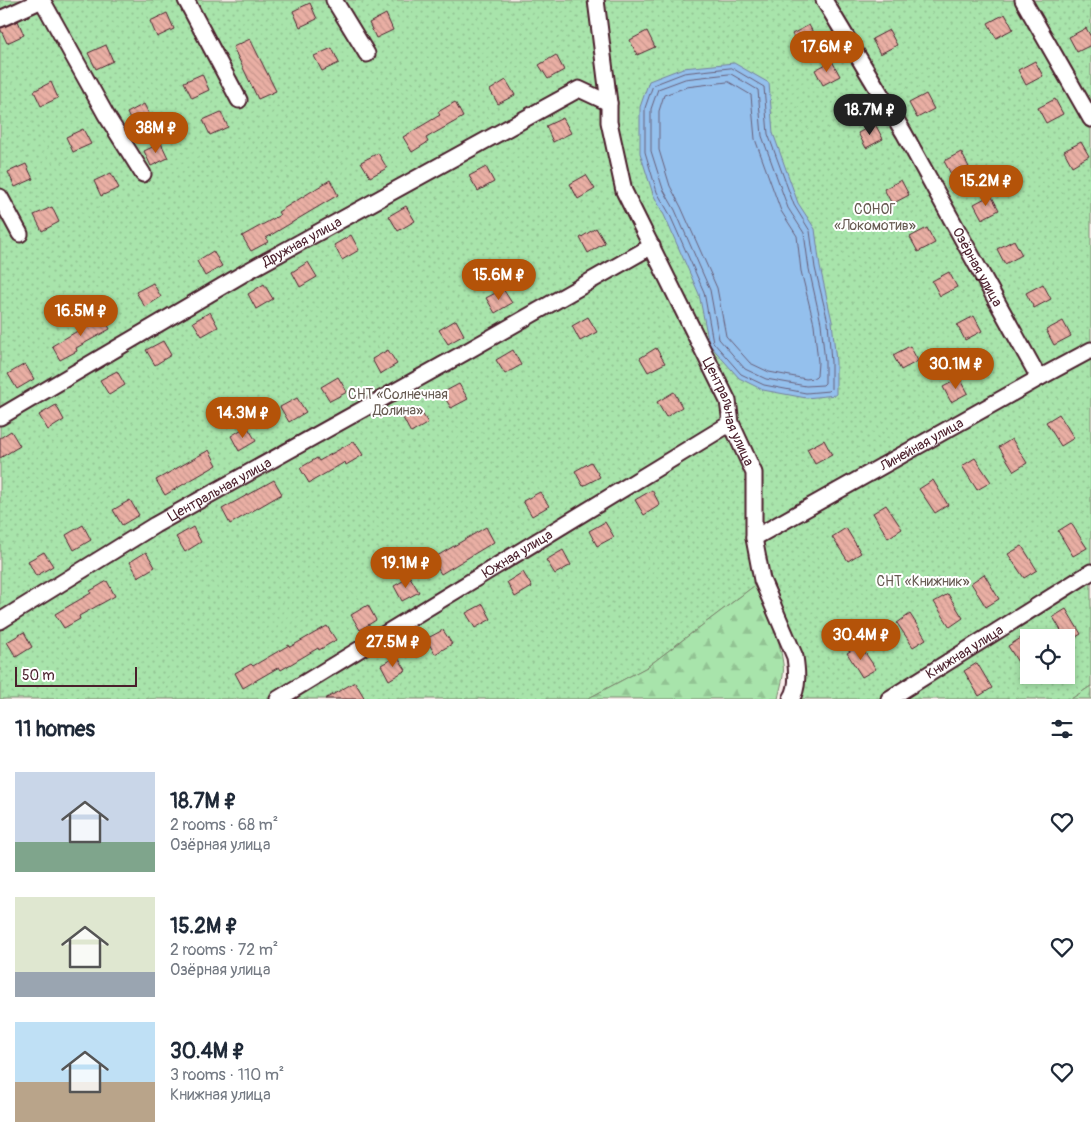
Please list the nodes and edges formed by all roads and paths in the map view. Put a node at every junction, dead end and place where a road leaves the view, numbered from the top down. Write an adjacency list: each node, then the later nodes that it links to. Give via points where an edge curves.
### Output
1 (42, 0): 7 (street); 12 (street)
2 (186, 0): 9 (street)
3 (334, 0): 8 (street)
4 (596, 0): 10 (street, Центральная улица)
5 (824, 0): 17 (street, Озёрная улица, via 904,133)
6 (1023, 0): 11 (street)
7 (0, 19)
8 (367, 54)
9 (239, 100)
10 (609, 102): 15 (street, Центральная улица, via 609,122 624,191); 18 (street, Дружная улица, via 579,89 248,271)
11 (1091, 119)
12 (143, 174)
13 (0, 197): 14 (street)
14 (20, 234)
15 (652, 246): 19 (street, Центральная улица, via 728,401); 22 (street, Центральная улица, via 155,525)
16 (1091, 350): 17 (street, Линейная улица)
17 (1038, 378): 20 (street, Линейная улица)
18 (0, 417)
19 (731, 423): 20 (street, Центральная улица, via 754,473); 24 (street, Южная улица)
20 (754, 538): 23 (street, Центральная улица, via 762,580 795,657)
21 (1091, 572): 25 (street, Книжная улица)
22 (0, 621)
23 (796, 697)
24 (278, 699)
25 (889, 699)

